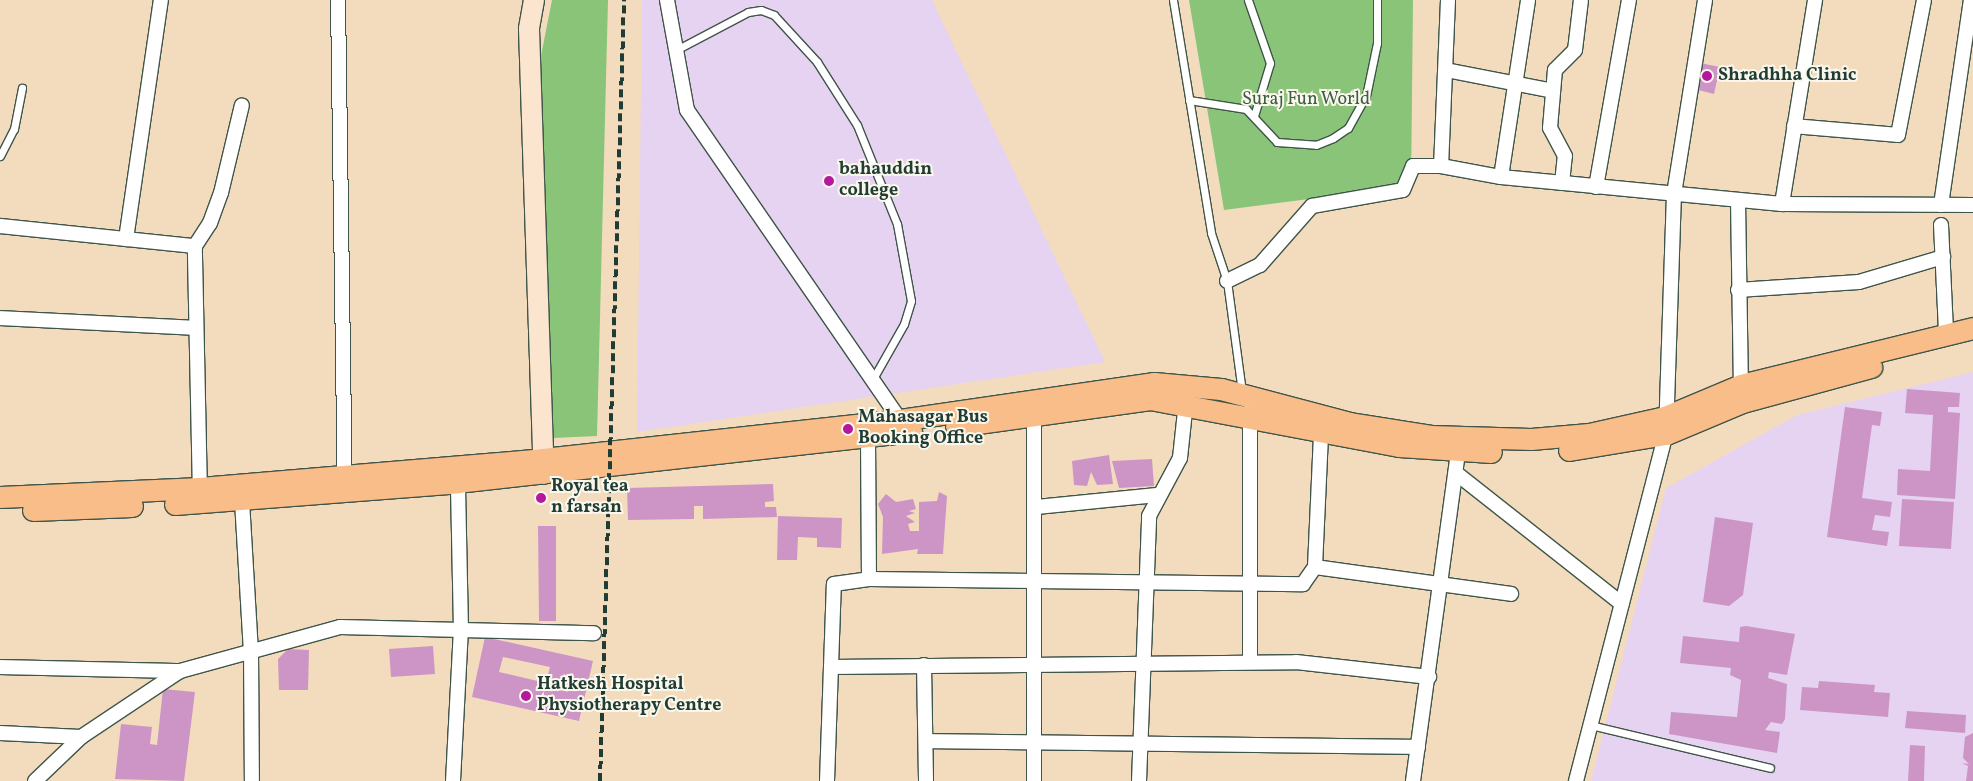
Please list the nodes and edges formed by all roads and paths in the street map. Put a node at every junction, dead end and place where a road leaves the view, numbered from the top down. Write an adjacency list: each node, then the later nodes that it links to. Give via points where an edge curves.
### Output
1 (161, 0): 37 (street)
2 (338, 0): 59 (street)
3 (534, 0): 58 (main road, via 529,29)
4 (667, 0): 16 (street)
5 (1173, 0): 21 (lane)
6 (1248, 0): 23 (lane, via 1270,63)
7 (1377, 0): 23 (lane, via 1370,79 1366,96 1348,128 1316,145 1291,145 1265,135)
8 (1448, 0): 17 (street)
9 (1528, 0): 18 (street)
10 (1581, 0): 20 (street, via 1575,50 1555,70)
11 (1629, 0): 29 (street)
12 (1705, 0): 30 (street)
13 (1815, 0): 24 (street)
14 (1924, 0): 24 (street, via 1898,135)
15 (1971, 0): 33 (street)
16 (676, 50): 47 (street, via 687,110); 47 (lane, via 748,12 760,10 774,15 818,62 857,125 897,224 911,301 904,324)
17 (1446, 70): 18 (street); 26 (street)
18 (1515, 84): 20 (street); 27 (street)
19 (22, 88): 25 (lane, via 14,129)
20 (1553, 91): 28 (street, via 1550,128 1565,156)
21 (1189, 100): 23 (lane, via 1232,104); 40 (lane, via 1212,233)
22 (242, 105): 38 (street, via 221,193 210,223)
23 (1254, 116)
24 (1794, 126): 32 (street)
25 (0, 156)
26 (1441, 166): 27 (street); 40 (street, via 1413,166 1403,190 1312,206 1260,265)
27 (1501, 177): 28 (street)
28 (1562, 183): 29 (street)
29 (1596, 186): 30 (street)
30 (1674, 194): 31 (street); 54 (street)
31 (1738, 200): 32 (street); 41 (street)
32 (1782, 204): 33 (street)
33 (1941, 205): 34 (street)
34 (1973, 205)
35 (1941, 225): 39 (street)
36 (0, 226): 37 (street)
37 (126, 239): 38 (street)
38 (195, 246): 43 (street)
39 (1942, 257): 41 (street, via 1859,282); 45 (street)
40 (1227, 281): 49 (lane)
41 (1738, 290): 48 (street)
42 (0, 318): 43 (street)
43 (196, 328): 62 (street)
44 (1973, 328): 45 (main road)
45 (1946, 332): 48 (main road)
46 (1973, 341): 54 (main road, via 1742,402)
47 (874, 376): 53 (street)
48 (1741, 385): 54 (main road)
49 (1243, 397): 52 (street); 53 (main road, via 1221,389 1154,383); 54 (main road, via 1350,423 1431,436 1531,439)
50 (1186, 402): 51 (main road, via 1150,399); 52 (main road); 61 (street, via 1180,458 1173,478)
51 (1034, 416): 56 (main road); 65 (street)
52 (1253, 417): 55 (main road); 71 (street)
53 (900, 420): 58 (main road)
54 (1666, 426): 57 (main road, via 1557,451); 74 (street)
55 (1321, 434): 57 (main road); 67 (street)
56 (868, 438): 58 (main road); 68 (street)
57 (1457, 462): 72 (street); 74 (street)
58 (543, 466): 59 (main road); 60 (main road)
59 (346, 478): 62 (main road)
60 (458, 482): 64 (main road); 75 (street)
61 (1157, 495): 65 (street); 70 (street, via 1149,516)
62 (200, 496): 63 (main road); 64 (main road); 66 (main road)
63 (0, 497)
64 (242, 501): 77 (street)
65 (1036, 507): 69 (street)
66 (0, 510)
67 (1315, 567): 71 (street, via 1303,584); 72 (street)
68 (869, 579): 69 (street); 83 (street, via 834,584)
69 (1036, 581): 70 (street); 78 (street)
70 (1147, 582): 71 (street); 79 (street)
71 (1248, 583): 80 (street)
72 (1440, 584): 73 (street); 85 (street)
73 (1511, 594)
74 (1622, 604): 86 (street)
75 (461, 630): 76 (street); 77 (street, via 340,627); 96 (street)
76 (594, 633)
77 (251, 651): 84 (street); 95 (street)
78 (1035, 662): 79 (street); 81 (street); 90 (street)
79 (1144, 662): 80 (street); 91 (street)
80 (1250, 662): 85 (street, via 1296,662)
81 (924, 665): 83 (street); 89 (street)
82 (0, 667): 84 (street)
83 (831, 667): 97 (street)
84 (180, 671): 88 (street)
85 (1429, 677): 92 (street)
86 (1590, 725): 93 (lane); 102 (street)
87 (0, 733): 88 (street)
88 (81, 737): 94 (street)
89 (926, 741): 90 (street); 98 (street)
90 (1034, 742): 91 (street); 99 (street)
91 (1140, 743): 92 (street); 100 (street)
92 (1418, 747): 101 (street)
93 (1770, 768)
94 (35, 781)
95 (252, 781)
96 (452, 781)
97 (827, 781)
98 (926, 781)
99 (1034, 781)
100 (1139, 781)
101 (1413, 781)
102 (1576, 781)

